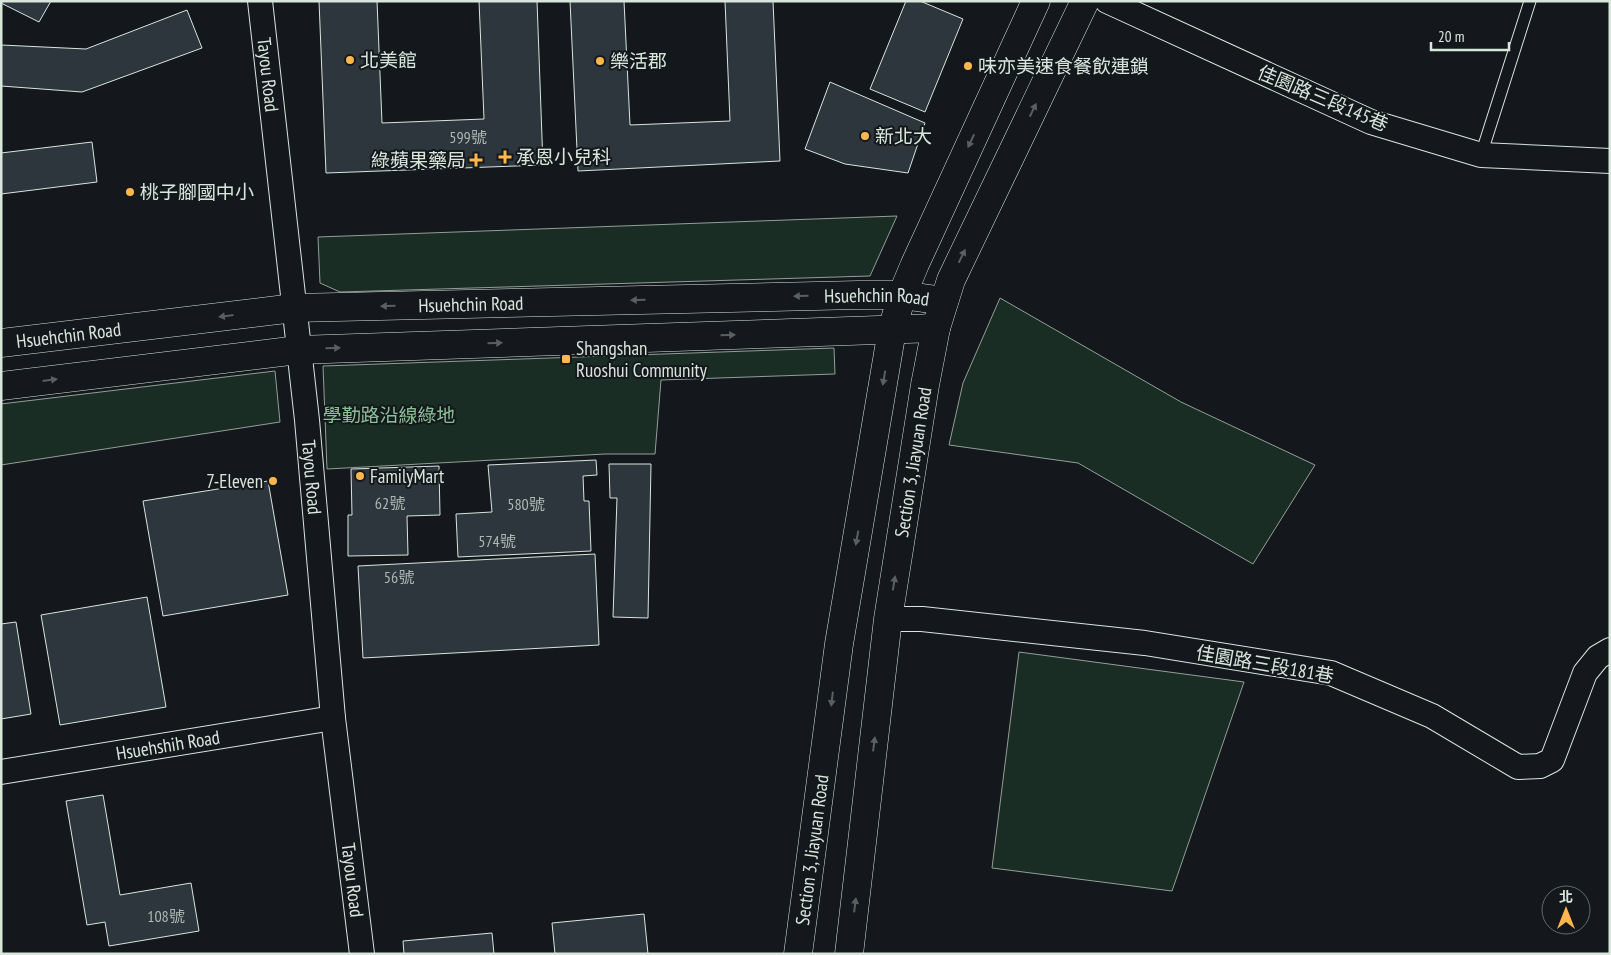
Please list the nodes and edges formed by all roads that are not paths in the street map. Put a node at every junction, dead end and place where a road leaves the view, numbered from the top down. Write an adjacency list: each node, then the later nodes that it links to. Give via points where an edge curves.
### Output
1 (260, 1): 10 (street, Tayou Road)
2 (1036, 1): 8 (street, Section 3, Jiayuan Road, one-way to 8)
3 (1085, 1): 9 (street, Section 3, Jiayuan Road, one-way to 3, via 951,280)
4 (1107, 1): 6 (street, 佳園路三段145巷, via 1371,122)
5 (1530, 1): 6 (lane)
6 (1481, 155): 7 (street, 佳園路三段145巷)
7 (1610, 161)
8 (902, 295): 9 (street, Hsuehchin Road); 10 (street, Hsuehchin Road, one-way to 10); 12 (street, Section 3, Jiayuan Road)
9 (944, 301): 11 (street, Section 3, Jiayuan Road)
10 (294, 308): 13 (street, Hsuehchin Road, one-way to 13); 14 (street, Tayou Road)
11 (936, 328): 12 (street, Hsuehchin Road); 16 (street, Section 3, Jiayuan Road, one-way to 11)
12 (892, 330): 14 (street, Hsuehchin Road, one-way to 12); 21 (street, Section 3, Jiayuan Road, one-way to 21, via 839,644)
13 (1, 344)
14 (298, 350): 15 (street, Hsuehchin Road, one-way to 14); 18 (street, Tayou Road)
15 (1, 386)
16 (888, 619): 17 (street, 佳園路三段181巷, via 922,619 1145,643 1330,672 1432,716 1518,768 1540,766 1552,760 1585,673 1598,657); 22 (street, Section 3, Jiayuan Road, one-way to 16)
17 (1610, 650)
18 (333, 718): 19 (street, Hsuehshih Road); 20 (street, Tayou Road)
19 (1, 772)
20 (362, 954)
21 (798, 954)
22 (850, 954)

